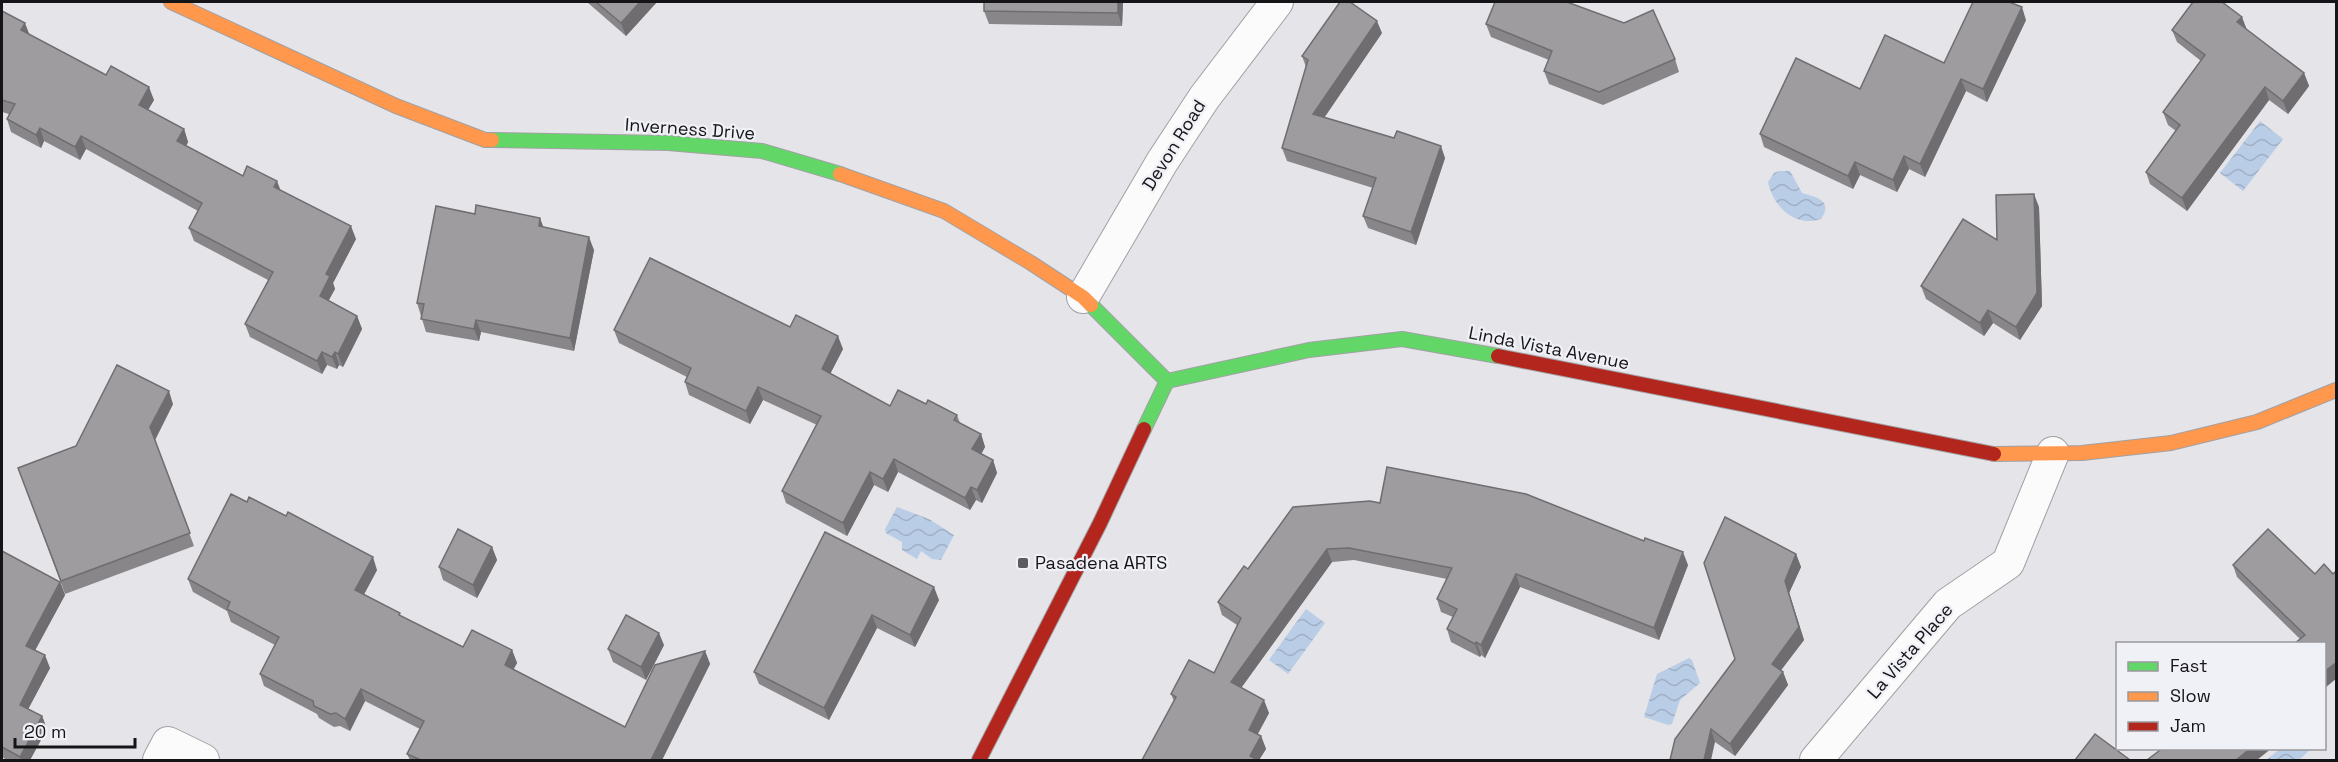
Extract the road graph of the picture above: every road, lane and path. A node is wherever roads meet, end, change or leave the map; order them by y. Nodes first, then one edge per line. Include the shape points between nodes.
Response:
1 (171, 2) edge
2 (1269, 5) edge
3 (1083, 297) junction
4 (1167, 381) junction
5 (2337, 390) edge
6 (2053, 453) junction
7 (164, 752) edge
8 (203, 760) edge
9 (979, 760) edge
10 (1815, 760) edge

1 - 3 main road, Inverness Drive via 396,106 485,140 668,143 762,151 847,176 944,211
2 - 3 street, Devon Road via 1162,162
3 - 4 main road, Inverness Drive
4 - 6 main road, Linda Vista Avenue via 1309,350 1402,339 1996,454
4 - 9 main road via 1100,523
5 - 6 main road, Linda Vista Avenue via 2257,422 2171,443
6 - 10 street, La Vista Place via 2008,563 1948,604
7 - 8 street

